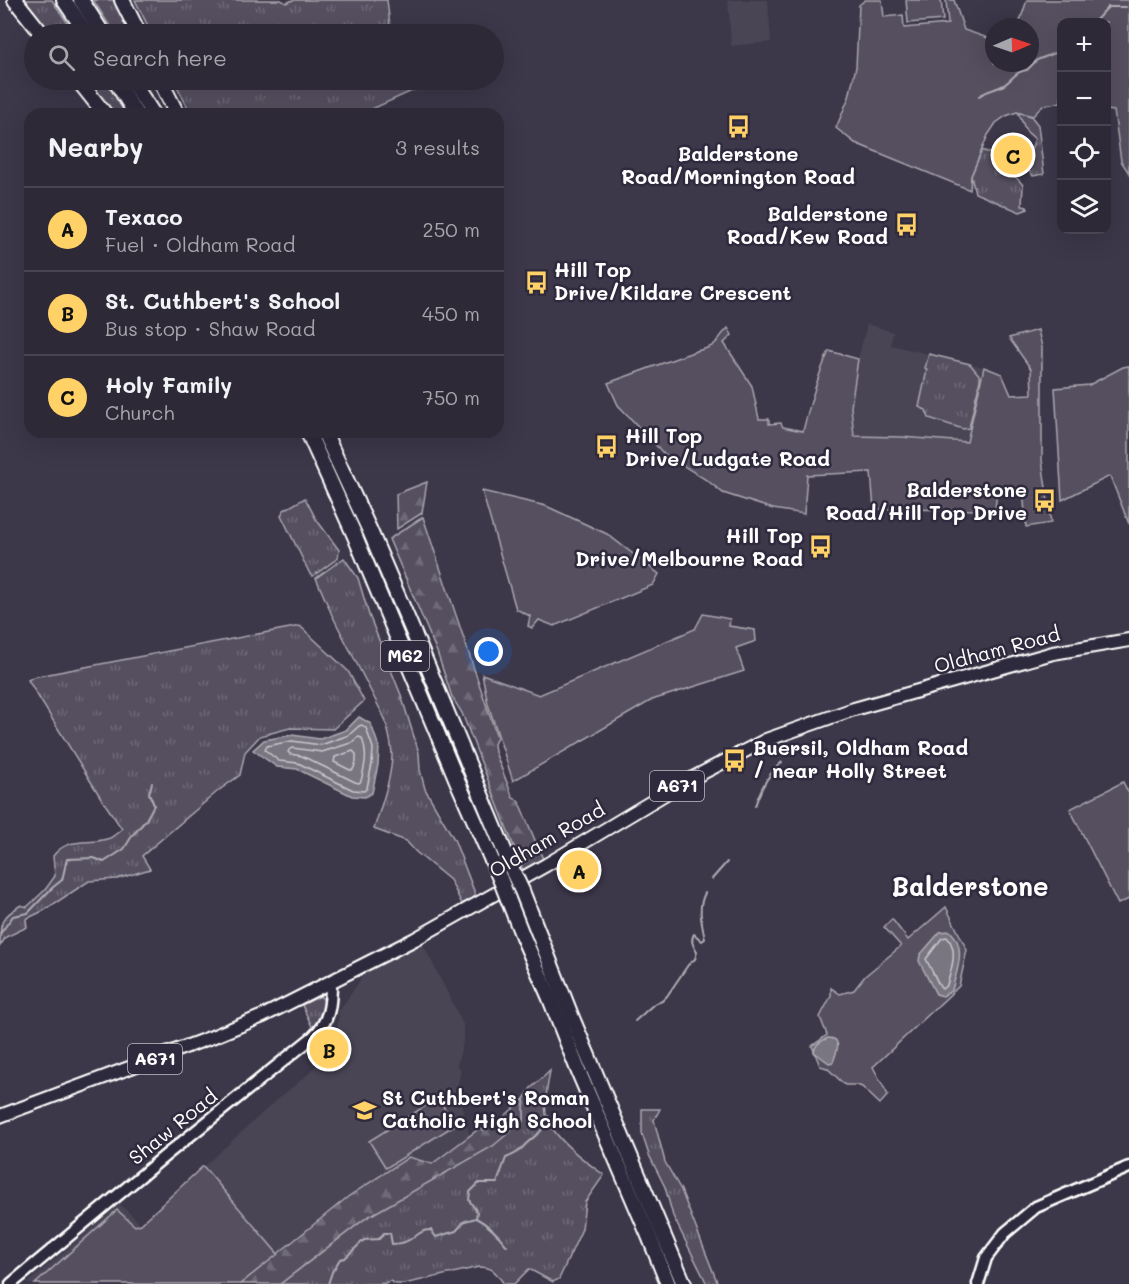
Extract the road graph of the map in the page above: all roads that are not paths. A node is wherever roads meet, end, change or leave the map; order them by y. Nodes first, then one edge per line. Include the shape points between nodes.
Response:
1 (15, 0) edge
2 (64, 0) edge
3 (81, 0) edge
4 (122, 0) edge
5 (34, 24) edge
6 (80, 24) edge
7 (97, 24) edge
8 (133, 24) edge
9 (86, 90) edge
10 (121, 90) edge
11 (137, 90) edge
12 (165, 90) edge
13 (100, 108) edge
14 (132, 108) edge
15 (149, 108) edge
16 (174, 108) edge
17 (311, 438) edge
18 (328, 438) edge
19 (1129, 640) edge
20 (331, 982) junction
21 (0, 1116) edge
22 (1129, 1167) edge
23 (11, 1284) edge
24 (668, 1284) edge
25 (684, 1284) edge
26 (978, 1284) edge

1 - 5 highway
2 - 6 highway
3 - 7 highway
4 - 8 highway
9 - 13 highway
10 - 14 highway
11 - 15 highway
12 - 16 highway
17 - 24 highway, M62, bridge
18 - 25 highway, M62, bridge via 423,655
19 - 20 main road, Oldham Road / A671 via 1053,653 854,709 766,740 683,783 415,939
20 - 21 main road, Oldham Road / A671 via 212,1037
20 - 23 street, Shaw Road via 328,1015 318,1032
22 - 26 street via 1036,1207 1005,1233 986,1258

